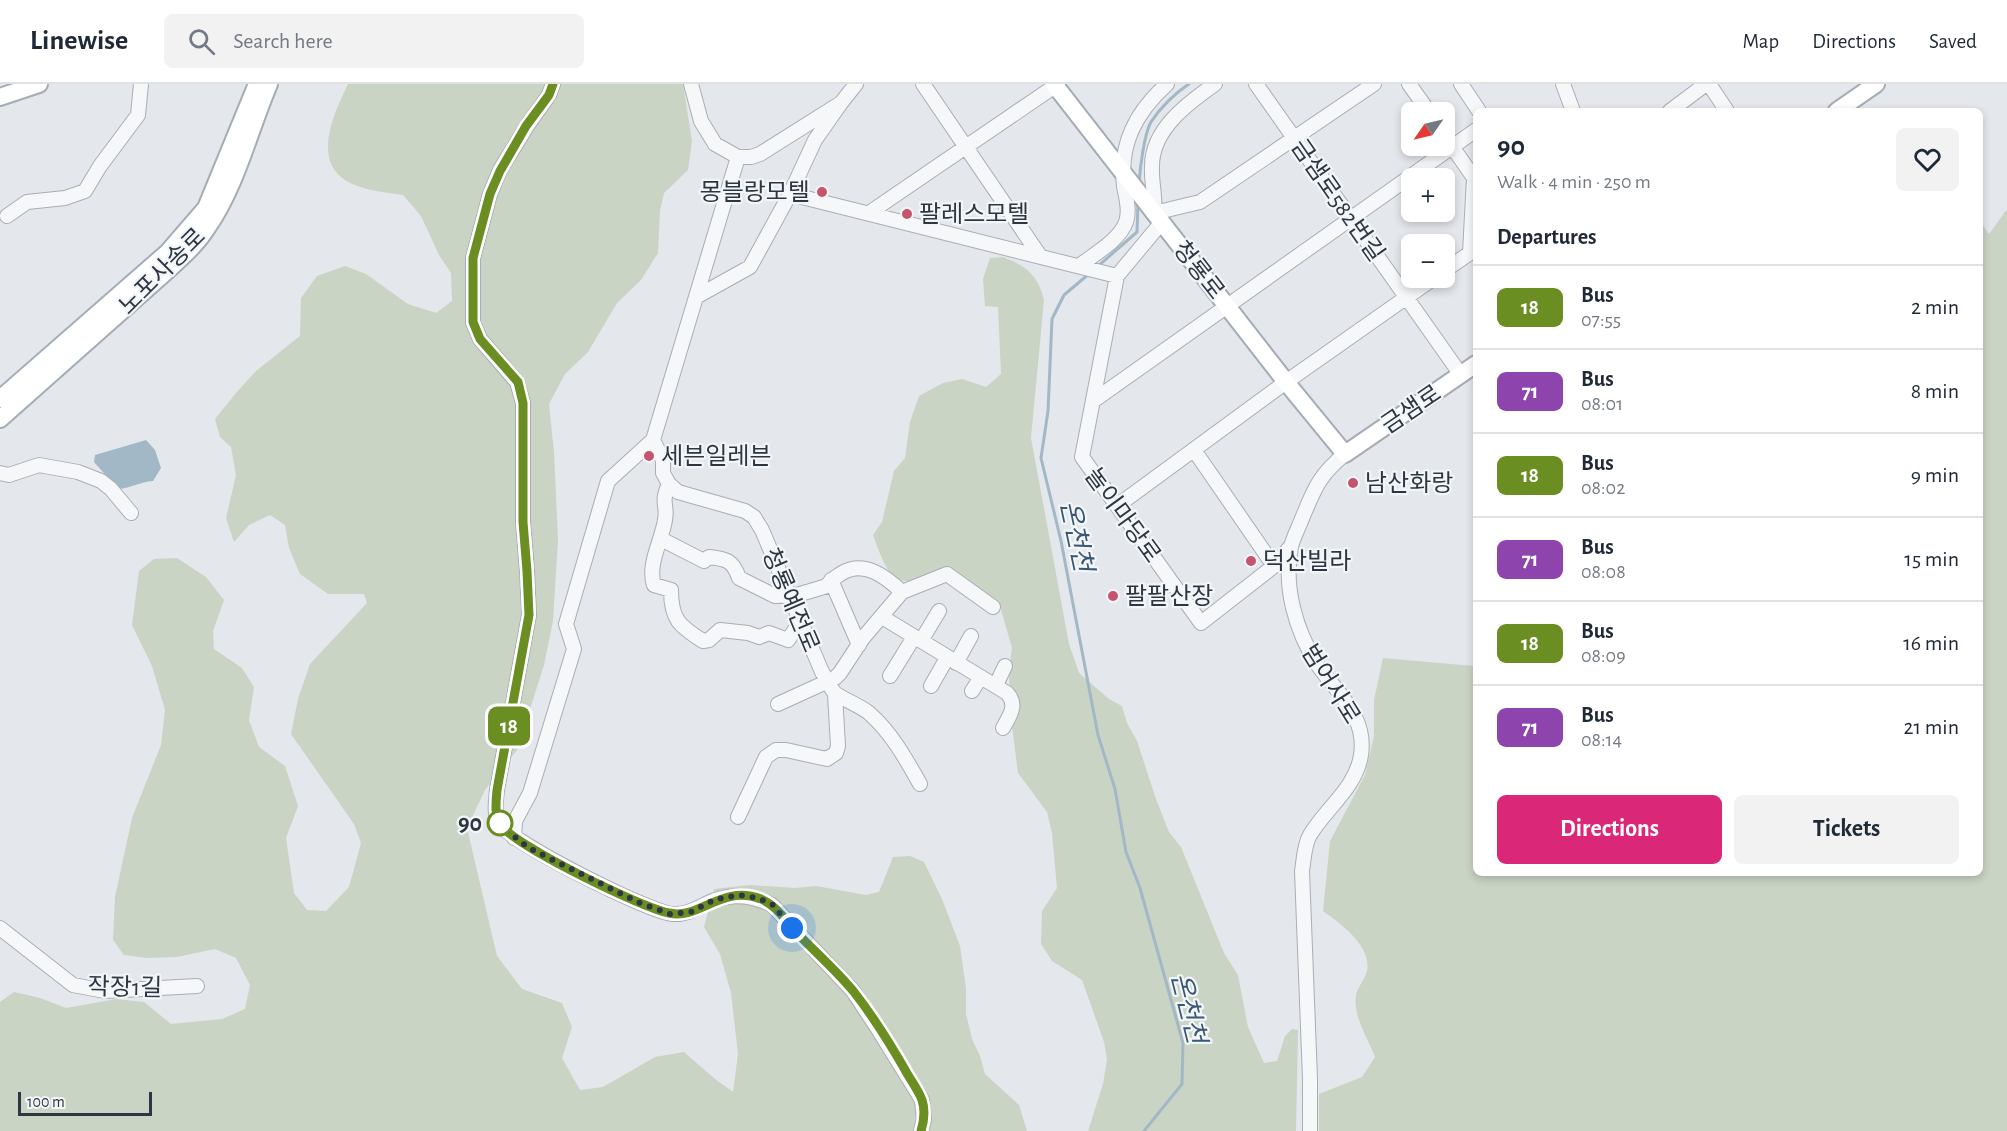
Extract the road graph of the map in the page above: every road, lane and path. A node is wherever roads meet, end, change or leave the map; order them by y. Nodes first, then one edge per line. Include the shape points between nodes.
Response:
1 (39, 84) edge
2 (141, 84) edge
3 (257, 84) edge
4 (269, 84) edge
5 (553, 84) edge
6 (691, 84) edge
7 (856, 84) edge
8 (923, 84) edge
9 (1167, 84) edge
10 (1215, 84) edge
11 (1256, 84) edge
12 (1374, 84) edge
13 (1409, 84) edge
14 (1461, 84) edge
15 (1563, 84) edge
16 (1707, 84) edge
17 (1876, 84) edge
18 (1056, 85) edge
19 (0, 97) edge
20 (840, 102) junction
21 (1422, 102) edge
22 (1477, 108) edge
23 (1572, 108) edge
24 (1674, 108) edge
25 (1725, 108) edge
26 (1841, 108) edge
27 (1473, 132) edge
28 (1295, 139) junction
29 (1455, 146) edge
30 (966, 147) junction
31 (1455, 150) edge
32 (1441, 156) edge
33 (738, 157) junction
34 (1123, 173) junction
35 (1473, 177) edge
36 (790, 194) junction
37 (1473, 197) edge
38 (869, 213) junction
39 (7, 216) dead end
40 (1158, 218) junction
41 (1352, 220) junction
42 (1040, 256) junction
43 (1455, 263) edge
44 (1079, 266) junction
45 (1117, 276) junction
46 (1419, 288) edge
47 (696, 297) junction
48 (1406, 297) junction
49 (1228, 307) junction
50 (1473, 366) edge
51 (1461, 375) junction
52 (1286, 381) junction
53 (0, 399) edge
54 (1092, 401) junction
55 (0, 419) edge
56 (653, 440) junction
57 (1194, 450) junction
58 (1345, 454) junction
59 (0, 473) edge
60 (669, 484) junction
61 (1117, 506) junction
62 (131, 513) dead end
63 (661, 539) junction
64 (1292, 546) junction
65 (1274, 566) junction
66 (831, 580) junction
67 (902, 592) junction
68 (790, 595) junction
69 (993, 607) dead end
70 (939, 611) dead end
71 (882, 617) junction
72 (802, 626) junction
73 (971, 636) dead end
74 (918, 639) junction
75 (859, 645) junction
76 (952, 660) junction
77 (1005, 666) dead end
78 (890, 676) dead end
79 (981, 677) junction
80 (996, 685) junction
81 (931, 686) dead end
82 (831, 688) junction
83 (972, 691) dead end
84 (778, 704) dead end
85 (1004, 728) dead end
86 (920, 784) dead end
87 (738, 817) dead end
88 (514, 837) junction
89 (0, 928) edge
90 (197, 986) dead end
91 (921, 1131) edge
92 (1310, 1131) edge

1 - 19 main road
2 - 39 street via 138,115 85,191 65,198 27,202
3 - 53 main road, 노포사송로 via 206,208 168,252
4 - 55 main road, 노포사송로 via 222,202 206,230 189,251
5 - 88 street via 500,171 473,258 473,322 480,339 518,382 523,403 523,522 529,615 496,809 502,827
6 - 33 street via 701,121 715,144
7 - 20 street
8 - 30 street
9 - 34 street via 1136,120 1125,147
10 - 40 street via 1177,114 1157,145 1152,163
11 - 28 street, 금샘로582번길
12 - 28 street
13 - 21 street
14 - 22 street
15 - 23 street
16 - 24 street
16 - 25 street
17 - 26 main road
18 - 30 street
18 - 34 main road, 청룡로
20 - 33 street via 759,154
20 - 36 street via 815,140
27 - 29 street
28 - 40 street via 1200,202
28 - 41 street, 금샘로582번길
30 - 38 street
30 - 42 street
31 - 35 street
32 - 41 street
33 - 47 street
34 - 40 main road, 청룡로
34 - 44 street via 1128,213 1125,225
36 - 38 street
36 - 47 street via 750,267
37 - 43 street via 1470,253
38 - 42 street
40 - 45 street, 놀이마당로
40 - 49 main road, 청룡로
41 - 48 street, 금샘로582번길
41 - 49 street
42 - 44 street
44 - 45 street
45 - 54 street, 놀이마당로
46 - 48 street
47 - 56 street
48 - 51 street, 금샘로582번길
48 - 52 street
49 - 52 main road, 청룡로
49 - 54 street
50 - 51 main road, 금샘로
51 - 58 main road, 금샘로
52 - 57 street
52 - 58 main road, 청룡로
54 - 61 street, 놀이마당로 via 1082,457
56 - 60 street
56 - 88 street via 608,481 566,624 574,649 530,793 515,821
57 - 61 street
57 - 65 street
58 - 64 street, 범어사로 via 1316,484
59 - 62 street via 9,475 39,465 78,472 101,481
60 - 63 street via 664,494 666,517
60 - 68 street, 청룡예전로 via 678,492 754,517
61 - 65 street, 놀이마당로 via 1201,623
63 - 68 street via 704,561 709,557 725,559 739,578 776,596
63 - 72 street via 652,578 654,585 671,590 674,615 693,635 710,640 720,630 728,629 759,637 769,633 788,640
64 - 65 street, 놀이마당로
64 - 92 street, 범어사로 via 1289,569 1299,632 1350,705 1361,730 1361,756 1352,782 1309,836 1304,853
66 - 67 street via 851,568 861,567 876,572
66 - 68 street via 827,586
66 - 75 street
67 - 69 street via 947,574
67 - 71 street
68 - 72 street, 청룡예전로
70 - 74 street
71 - 74 street
71 - 75 street
72 - 82 street, 청룡예전로
73 - 76 street
74 - 76 street
74 - 78 street
75 - 82 street
76 - 79 street
76 - 81 street
77 - 80 street
79 - 80 street
79 - 83 street
80 - 85 street via 1012,698
82 - 84 street
82 - 86 street via 869,712 905,757
82 - 87 street via 836,753 827,759 776,750 766,757
88 - 91 street via 602,885 670,914 691,912 714,900 738,895 772,904 853,991 879,1029 922,1100
89 - 90 street, 작장1길 via 73,985 105,991

